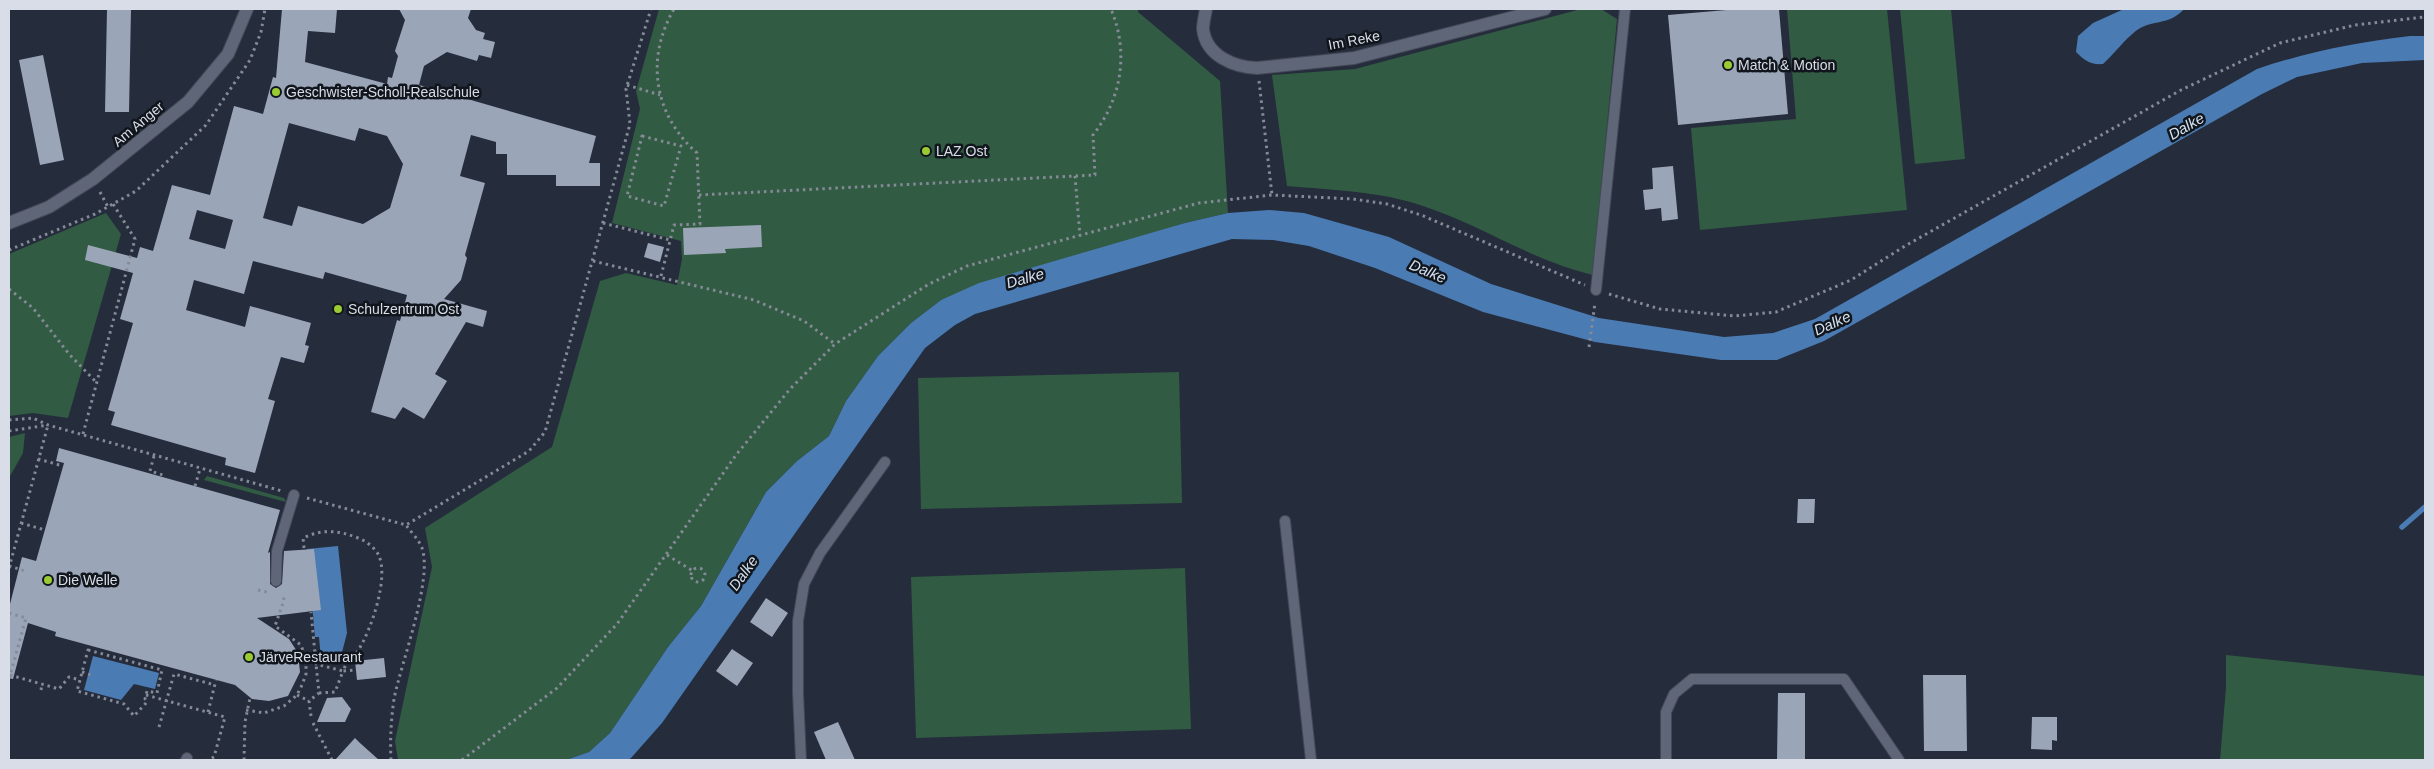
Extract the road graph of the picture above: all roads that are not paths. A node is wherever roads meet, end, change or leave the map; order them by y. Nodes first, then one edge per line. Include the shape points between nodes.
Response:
1 (247, 9) edge
2 (1203, 9) edge
3 (1545, 9) edge
4 (1625, 9) edge
5 (9, 223) edge
6 (1596, 290) road end
7 (885, 462) dead end
8 (294, 495) road end
9 (1285, 521) dead end
10 (276, 581) dead end
11 (801, 760) edge
12 (1311, 760) edge
13 (1666, 760) edge
14 (1899, 760) edge

1 - 5 street, Am Anger via 228,54 188,102 93,179 49,207
2 - 3 street, Im Reke via 1204,29 1210,47 1221,58 1242,67 1257,68 1354,58
4 - 6 lane
7 - 11 lane via 820,553 804,584 798,621
8 - 10 lane via 278,551
9 - 12 lane
13 - 14 lane via 1666,712 1674,694 1692,679 1844,679

